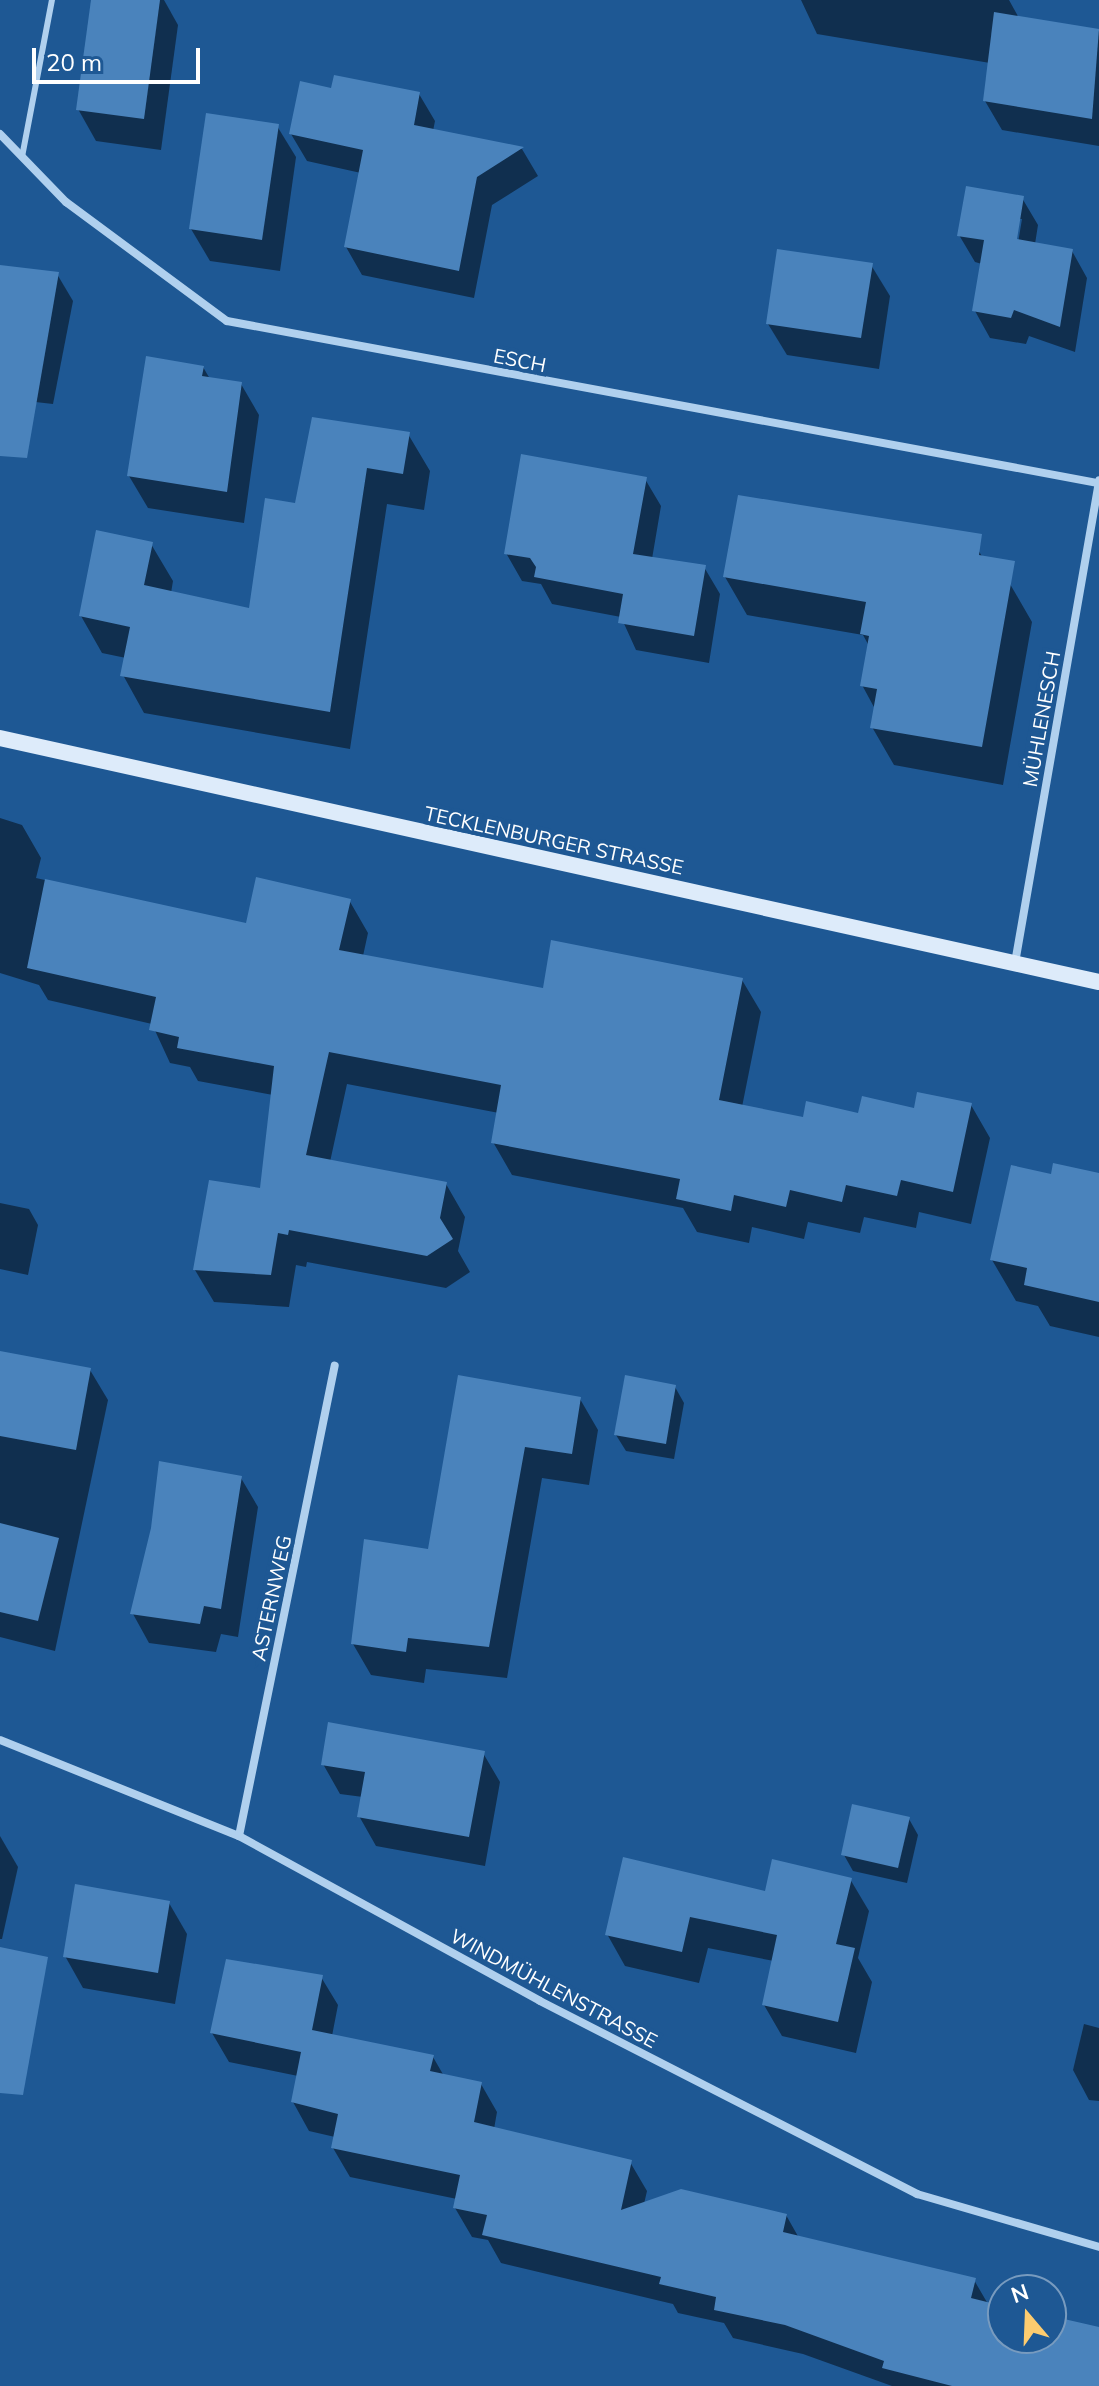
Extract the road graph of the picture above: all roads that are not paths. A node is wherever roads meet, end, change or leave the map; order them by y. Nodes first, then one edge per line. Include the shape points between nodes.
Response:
1 (52, 0) edge
2 (0, 134) edge
3 (22, 157) junction
4 (1099, 482) edge
5 (0, 738) edge
6 (1015, 963) junction
7 (1099, 982) edge
8 (335, 1366) dead end
9 (0, 1740) edge
10 (239, 1836) junction
11 (1099, 2247) edge

1 - 3 lane
2 - 3 street, ESCH
3 - 4 street, ESCH via 66,202 227,321
4 - 6 street, MÜHLENESCH
5 - 6 street, TECKLENBURGER STRASSE
6 - 7 street, TECKLENBURGER STRASSE
8 - 10 street, ASTERNWEG
9 - 10 street, WINDMÜHLENSTRASSE
10 - 11 street, WINDMÜHLENSTRASSE via 540,2001 917,2194

